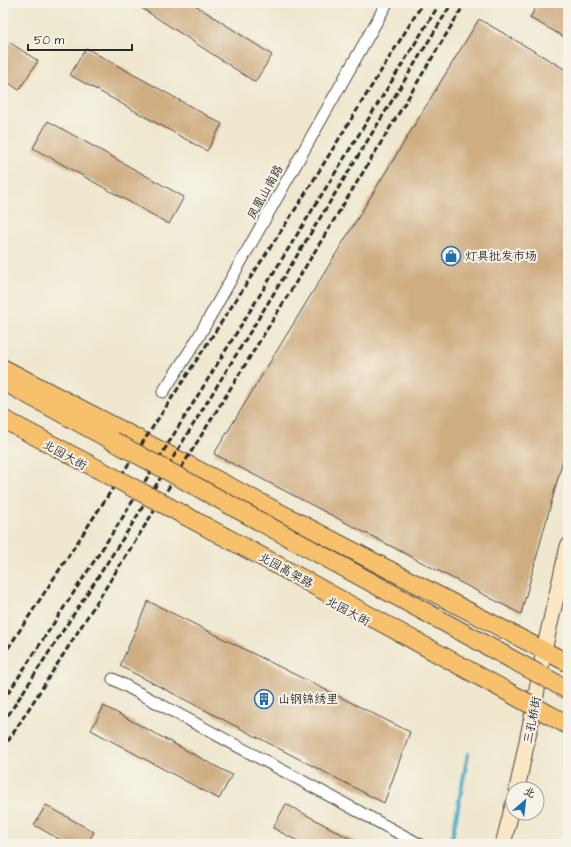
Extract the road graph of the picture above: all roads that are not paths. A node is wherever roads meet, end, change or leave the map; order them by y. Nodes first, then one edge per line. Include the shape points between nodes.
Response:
1 (387, 3) edge
2 (3, 368) edge
3 (3, 380) edge
4 (163, 392) dead end
5 (3, 420) edge
6 (568, 546) edge
7 (544, 650) junction
8 (568, 663) edge
9 (113, 679) dead end
10 (568, 690) edge
11 (534, 712) junction
12 (568, 725) edge
13 (568, 730) edge
14 (519, 781) edge
15 (509, 821) edge
16 (419, 844) edge
17 (503, 844) edge

1 - 4 street, 凤凰山南路 via 195,343
2 - 7 main road
3 - 10 highway, bridge
5 - 11 main road, 北园大街
5 - 12 highway, 北园高架路, bridge via 268,560
6 - 7 main road, 三孔桥街
7 - 8 main road
7 - 11 main road, 三孔桥街
9 - 16 street
11 - 13 main road, 北园大街
11 - 14 main road, 三孔桥街
15 - 17 main road

